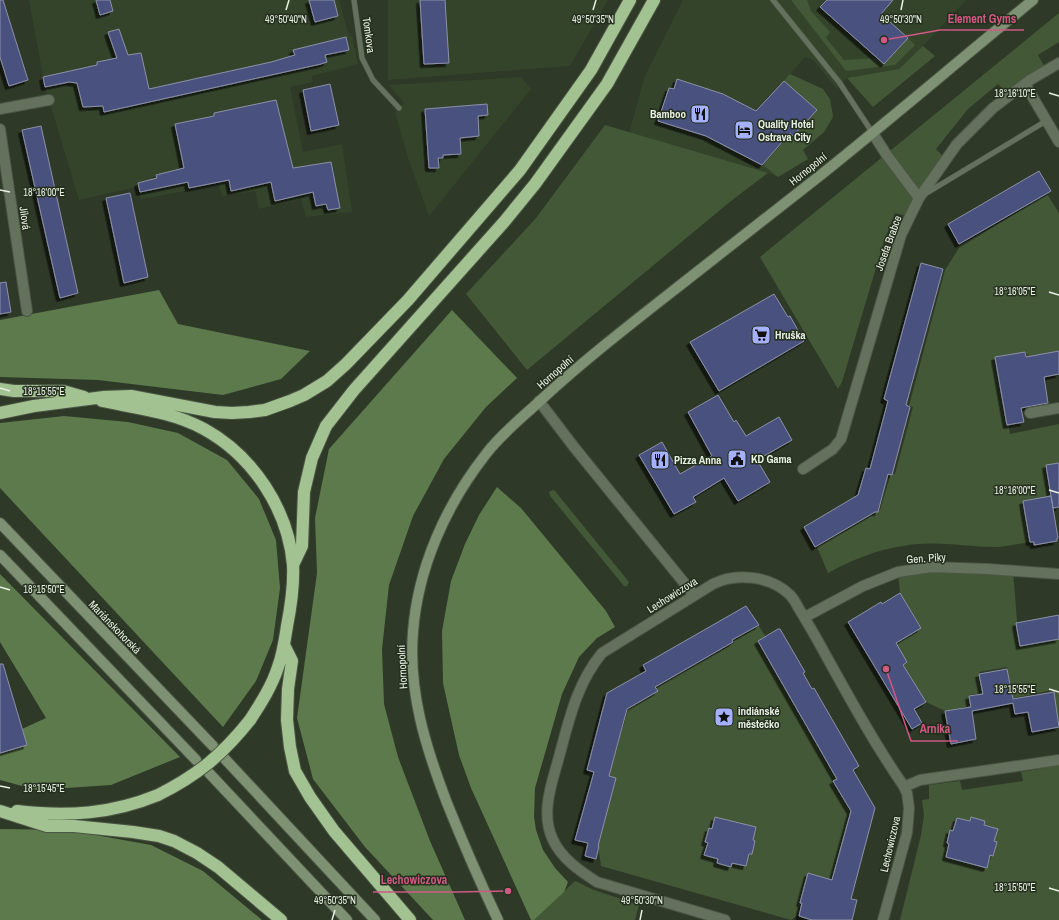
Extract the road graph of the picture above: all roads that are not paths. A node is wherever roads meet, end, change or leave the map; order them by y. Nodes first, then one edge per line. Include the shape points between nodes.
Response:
1 (354, 0) edge
2 (630, 0) edge
3 (654, 0) edge
4 (773, 0) edge
5 (1033, 0) edge
6 (1059, 63) edge
7 (1025, 84) junction
8 (49, 100) dead end
9 (399, 108) dead end
10 (0, 109) edge
11 (1046, 121) junction
12 (0, 129) edge
13 (872, 132) junction
14 (1059, 142) edge
15 (919, 198) junction
16 (27, 311) dead end
17 (0, 389) edge
18 (88, 399) junction
19 (539, 401) junction
20 (1059, 408) edge
21 (0, 413) edge
22 (1030, 413) dead end
23 (803, 469) dead end
24 (0, 523) edge
25 (0, 555) edge
26 (293, 565) junction
27 (1059, 574) edge
28 (694, 595) junction
29 (804, 617) junction
30 (286, 660) junction
31 (213, 746) dead end
32 (225, 759) dead end
33 (196, 760) dead end
34 (1059, 760) edge
35 (209, 773) dead end
36 (904, 786) junction
37 (0, 810) edge
38 (280, 920) edge
39 (347, 920) edge
40 (375, 920) edge
41 (410, 920) edge
42 (498, 920) edge
43 (725, 920) edge
44 (882, 920) edge

1 - 9 lane, Tomkova via 362,58 373,80
2 - 18 highway via 591,70 520,170 408,300 327,381 304,395 266,410 232,413 131,396
3 - 26 highway via 607,84 535,184 478,252 354,390 326,426 312,458 307,478 302,546
4 - 13 lane via 839,82
5 - 13 street, Hornopolní
6 - 7 street, Josefa Brabce
7 - 11 street
7 - 15 street, Josefa Brabce via 993,108 957,144
8 - 10 street
11 - 14 street
11 - 15 lane
12 - 16 street, Jílová
13 - 15 street
13 - 19 street, Hornopolní
15 - 23 street, Josefa Brabce via 901,235 841,439 834,449
17 - 18 highway via 63,391
18 - 21 highway
18 - 26 highway via 165,414 203,428 220,439 250,466 274,501 285,528
19 - 28 street
19 - 42 street, Hornopolní via 488,452 450,510 424,570 413,629 414,687 426,746 457,827
20 - 22 street
24 - 31 street, Mariánskohorská
25 - 33 street
26 - 30 highway via 293,585 284,645
27 - 29 street, Gen. Píky via 931,567 898,572 863,586
28 - 29 street, Lechowiczova via 728,579 757,579 783,589
28 - 43 street, Lechowiczova via 602,653 592,665 572,709 548,800 548,820 553,840 563,856 579,871 597,882
29 - 36 street, Lechowiczova
30 - 37 highway, bridge via 250,720 227,748 185,781 138,804 116,809 74,814
30 - 41 highway via 287,720 295,771 334,831
32 - 40 street
34 - 36 street via 920,780
35 - 39 street
36 - 44 street, Lechowiczova via 909,808 907,833
37 - 38 highway via 47,826 132,832 174,841 218,867

